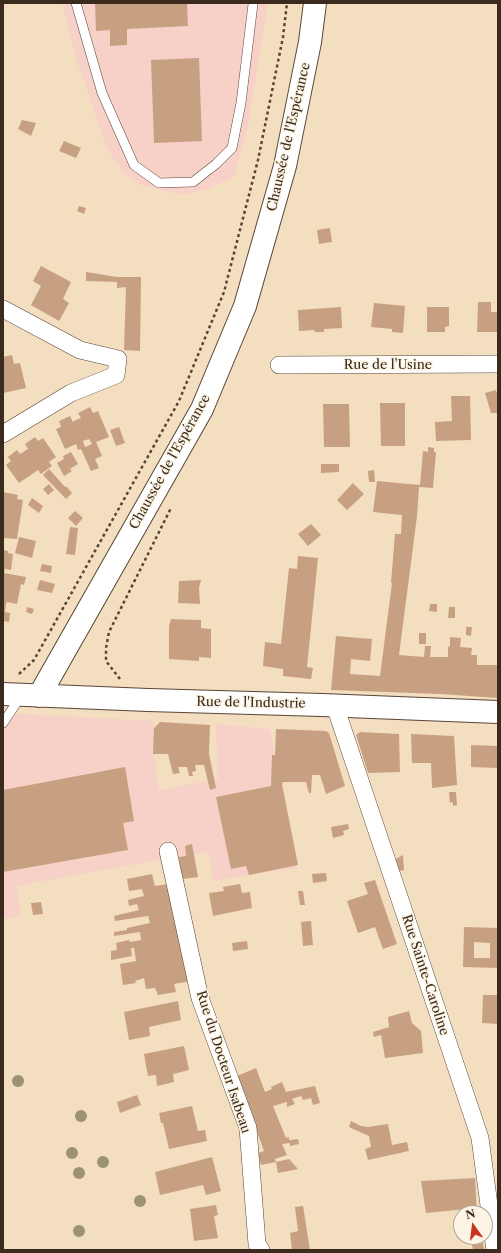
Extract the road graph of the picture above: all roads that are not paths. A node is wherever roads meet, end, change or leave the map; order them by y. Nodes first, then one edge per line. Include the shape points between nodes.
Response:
1 (76, 3) edge
2 (315, 3) edge
3 (253, 4) dead end
4 (3, 309) edge
5 (498, 364) edge
6 (279, 365) dead end
7 (3, 434) edge
8 (20, 690) edge
9 (335, 706) junction
10 (498, 712) edge
11 (3, 723) edge
12 (168, 852) dead end
13 (261, 1250) edge
14 (495, 1250) edge

1 - 3 lane via 102,93 134,165 159,183 193,182 232,148 241,103
2 - 8 main road, Chaussée de l'Espérance via 310,42 285,166 245,306 202,408
4 - 7 street via 80,350 118,359 116,375 71,393
5 - 6 street, Rue de l'Usine
8 - 9 main road, Rue de l'Industrie
8 - 11 lane
9 - 10 main road, Rue de l'Industrie
9 - 14 street, Rue Sainte-Caroline via 480,1138
12 - 13 street, Rue du Docteur Isabeau via 200,998 248,1128 257,1244

